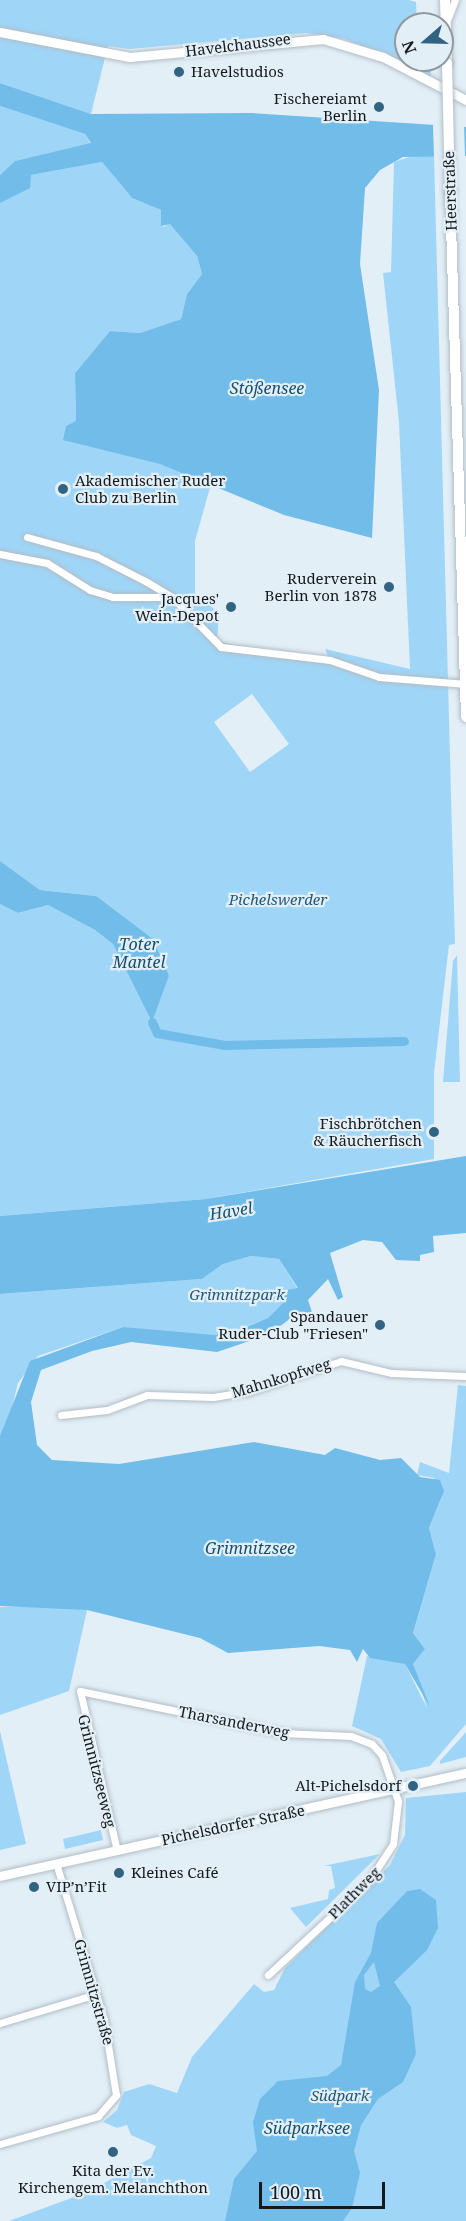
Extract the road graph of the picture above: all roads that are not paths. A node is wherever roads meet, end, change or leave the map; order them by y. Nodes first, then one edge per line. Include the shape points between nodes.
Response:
1 (0, 32) edge
2 (447, 72) edge
3 (466, 100) edge
4 (27, 537) dead end
5 (0, 554) edge
6 (172, 597) junction
7 (465, 684) edge
8 (466, 717) edge
9 (466, 1376) edge
10 (61, 1415) dead end
11 (80, 1691) joint
12 (466, 1773) edge
13 (396, 1789) junction
14 (117, 1851) junction
15 (56, 1863) junction
16 (0, 1876) edge
17 (268, 1976) dead end
18 (96, 1994) junction
19 (0, 2023) edge
20 (0, 2144) edge

1 - 3 street, Havelchaussee via 130,57 323,39 383,57
2 - 7 main road, Heerstraße, bridge
4 - 6 street via 96,556
5 - 6 street via 47,562 90,590 113,597
6 - 7 street via 221,647 330,660 397,680
7 - 8 main road, Heerstraße
9 - 10 street, Mahnkopfweg via 391,1373 340,1361 250,1391 213,1397 147,1395 107,1410
11 - 13 street, Tharsanderweg via 282,1733 357,1737 382,1755
11 - 14 street, Grimnitzseeweg
12 - 13 street, Pichelsdorfer Straße
13 - 14 street, Pichelsdorfer Straße
13 - 17 street, Plathweg via 399,1826 380,1868
14 - 15 street, Pichelsdorfer Straße
15 - 16 street, Pichelsdorfer Straße
15 - 18 street, Grimnitzstraße
18 - 19 street
18 - 20 street, Grimnitzstraße via 116,2086 113,2103 98,2116

